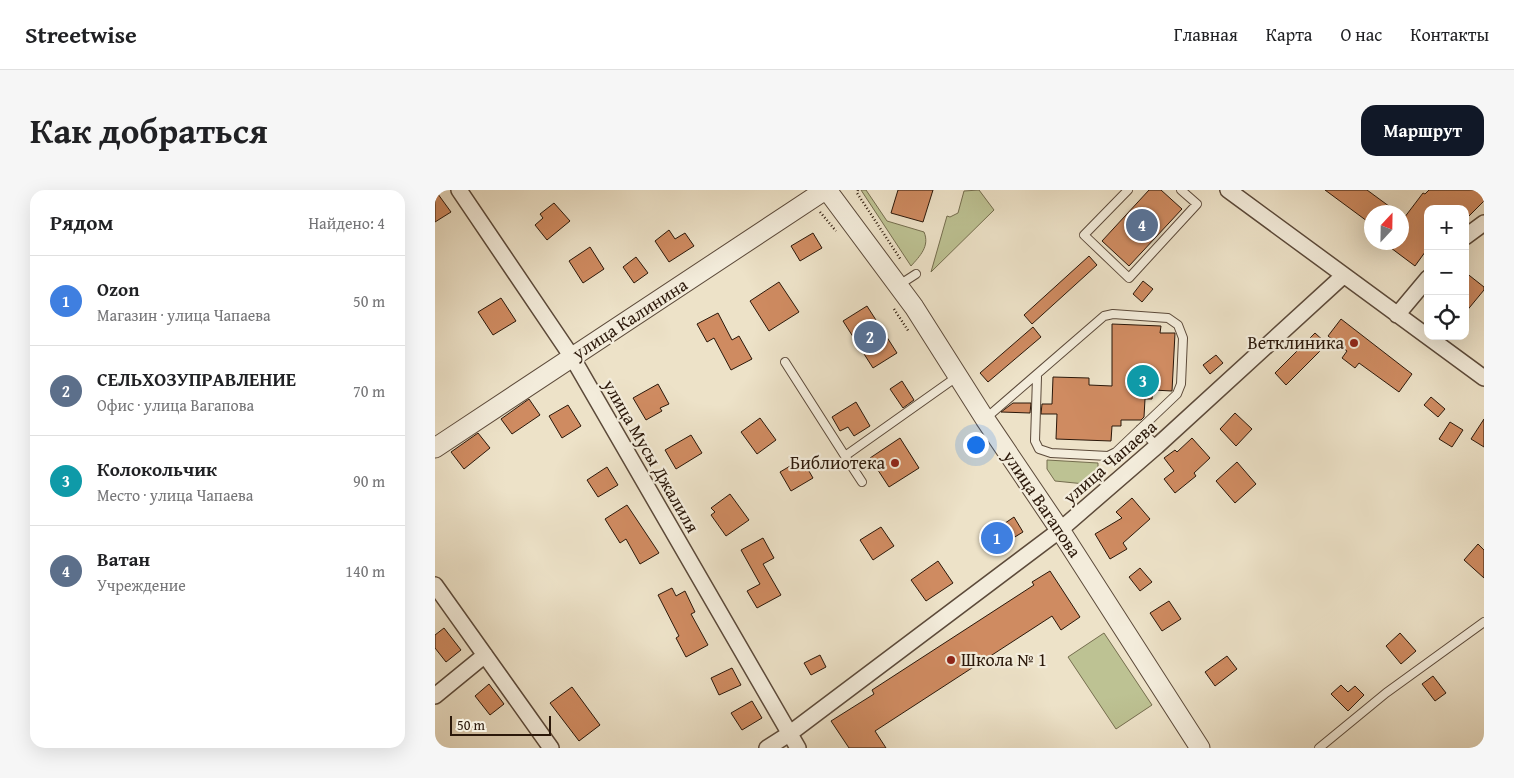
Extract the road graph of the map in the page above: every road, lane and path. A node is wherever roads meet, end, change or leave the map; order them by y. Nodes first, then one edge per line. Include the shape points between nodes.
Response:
1 (459, 190) edge
2 (826, 190) edge
3 (1129, 190) edge
4 (1181, 190) edge
5 (1228, 190) edge
6 (1484, 223) edge
7 (1469, 234) edge
8 (916, 274) dead end
9 (1343, 276) junction
10 (1424, 283) edge
11 (899, 285) junction
12 (1397, 315) junction
13 (572, 357) junction
14 (785, 362) dead end
15 (958, 376) junction
16 (1037, 376) junction
17 (1484, 378) edge
18 (985, 420) junction
19 (1141, 429) junction
20 (1157, 446) junction
21 (435, 448) edge
22 (845, 456) junction
23 (862, 482) dead end
24 (1060, 530) junction
25 (435, 585) edge
26 (1484, 622) edge
27 (485, 655) junction
28 (435, 696) edge
29 (789, 734) junction
30 (551, 748) edge
31 (767, 748) edge
32 (798, 748) edge
33 (1200, 748) edge
34 (1319, 748) edge

1 - 13 street, улица Мусы Джалиля
2 - 11 street, улица Вагапова
2 - 13 street, улица Калинина
3 - 4 lane via 1084,235 1129,278 1197,204
5 - 9 street
6 - 7 street
8 - 11 lane
9 - 12 street
9 - 20 street, улица Чапаева
10 - 12 street
11 - 15 street, улица Вагапова via 917,304
12 - 17 street
13 - 21 street, улица Калинина
13 - 29 street, улица Мусы Джалиля
14 - 22 lane
15 - 18 street, улица Вагапова
15 - 22 lane
16 - 18 lane
16 - 19 lane via 1035,440 1039,449 1051,453 1108,456
16 - 19 lane via 1104,316 1168,318 1181,330 1183,338 1180,389
18 - 24 street, улица Вагапова
19 - 20 lane
20 - 24 street, улица Чапаева
22 - 23 lane
24 - 29 street, улица Чапаева
24 - 33 street, улица Вагапова
25 - 27 street
26 - 34 lane via 1386,693
27 - 28 street
27 - 30 street
29 - 31 street, улица Чапаева
29 - 32 street, улица Мусы Джалиля

